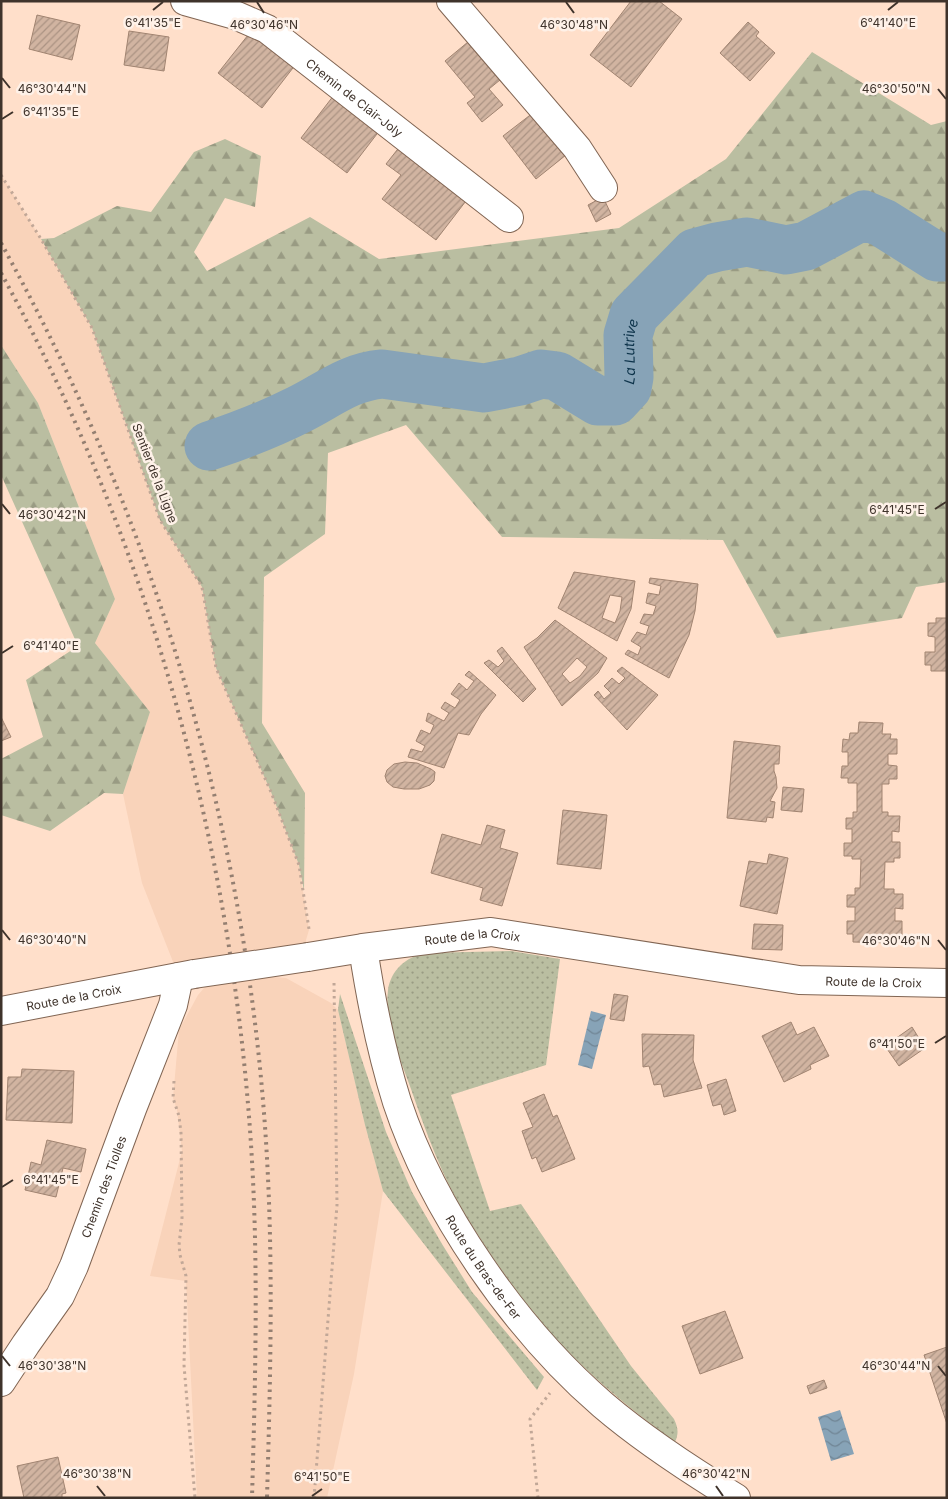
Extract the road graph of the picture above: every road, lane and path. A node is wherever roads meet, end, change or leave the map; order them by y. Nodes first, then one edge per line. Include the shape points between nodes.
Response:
1 (185, 1) edge
2 (451, 1) edge
3 (1, 175) edge
4 (603, 188) dead end
5 (510, 218) dead end
6 (309, 930) dead end
7 (363, 948) junction
8 (187, 975) junction
9 (334, 982) dead end
10 (947, 983) edge
11 (1, 1011) edge
12 (173, 1098) dead end
13 (567, 1372) junction
14 (1, 1382) edge
15 (195, 1498) edge
16 (314, 1498) edge
17 (538, 1498) edge
18 (736, 1498) edge

1 - 5 street, Chemin de Clair-Joly via 234,15 267,29
2 - 4 street via 577,148
3 - 6 path, Sentier de la Ligne via 92,328 160,520 202,587 216,668 271,792 299,865
7 - 8 street, Route de la Croix, bridge
7 - 10 street, Route de la Croix via 491,932 799,980
7 - 13 street, Route du Bras-de-Fer via 379,1041 398,1104 422,1163 459,1234 534,1336
8 - 11 street, Route de la Croix
8 - 14 street, Chemin des Tiolles via 132,1109 74,1266 60,1296
9 - 16 path via 337,1204
12 - 15 path via 181,1133 182,1218 179,1245 186,1276 184,1365
13 - 17 path via 530,1419
13 - 18 street, Route du Bras-de-Fer via 604,1406 683,1466

